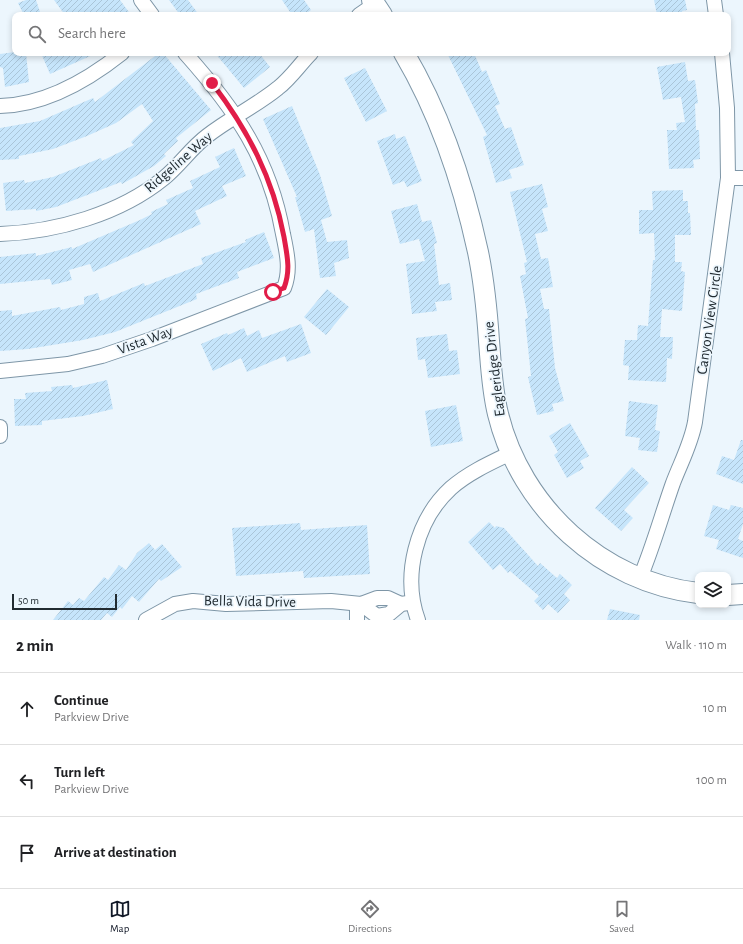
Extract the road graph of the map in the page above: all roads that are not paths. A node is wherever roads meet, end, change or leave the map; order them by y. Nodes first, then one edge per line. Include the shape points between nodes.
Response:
1 (141, 0) edge
2 (714, 0) edge
3 (376, 6) edge
4 (150, 12) edge
5 (364, 12) edge
6 (716, 12) edge
7 (118, 56) edge
8 (188, 56) edge
9 (308, 56) edge
10 (405, 56) edge
11 (722, 56) edge
12 (0, 106) edge
13 (237, 116) junction
14 (728, 178) junction
15 (743, 178) edge
16 (0, 234) edge
17 (0, 371) edge
18 (0, 427) edge
19 (0, 436) edge
20 (511, 454) junction
21 (640, 578) junction
22 (695, 593) edge
23 (743, 594) edge
24 (731, 595) edge
25 (407, 603) junction
26 (359, 604) junction
27 (146, 620) edge
28 (357, 620) edge
29 (418, 620) edge

1 - 4 street
2 - 6 street
3 - 5 street
7 - 12 street via 62,89 28,103
8 - 13 street
9 - 13 street, Ridgeline Way via 278,88
10 - 20 main road, Eagleridge Drive via 438,122 464,198 478,253 494,394
11 - 14 street, Canyon View Circle via 727,108
13 - 16 street, Ridgeline Way via 197,144 165,177 134,198 67,224
13 - 17 street, Vista Way via 262,164 277,206 288,260 284,288 102,356 62,365
14 - 15 street
14 - 21 street, Canyon View Circle via 693,433
18 - 19 street
20 - 21 main road, Eagleridge Drive via 527,484 559,525 586,548
20 - 25 street via 480,468 450,489 430,515 417,543
21 - 22 main road, Eagleridge Drive
23 - 24 main road
25 - 26 street, Bella Vida Drive via 389,614 377,616
25 - 29 street
26 - 27 street, Bella Vida Drive via 331,601 230,604 193,601 175,604
26 - 28 street

